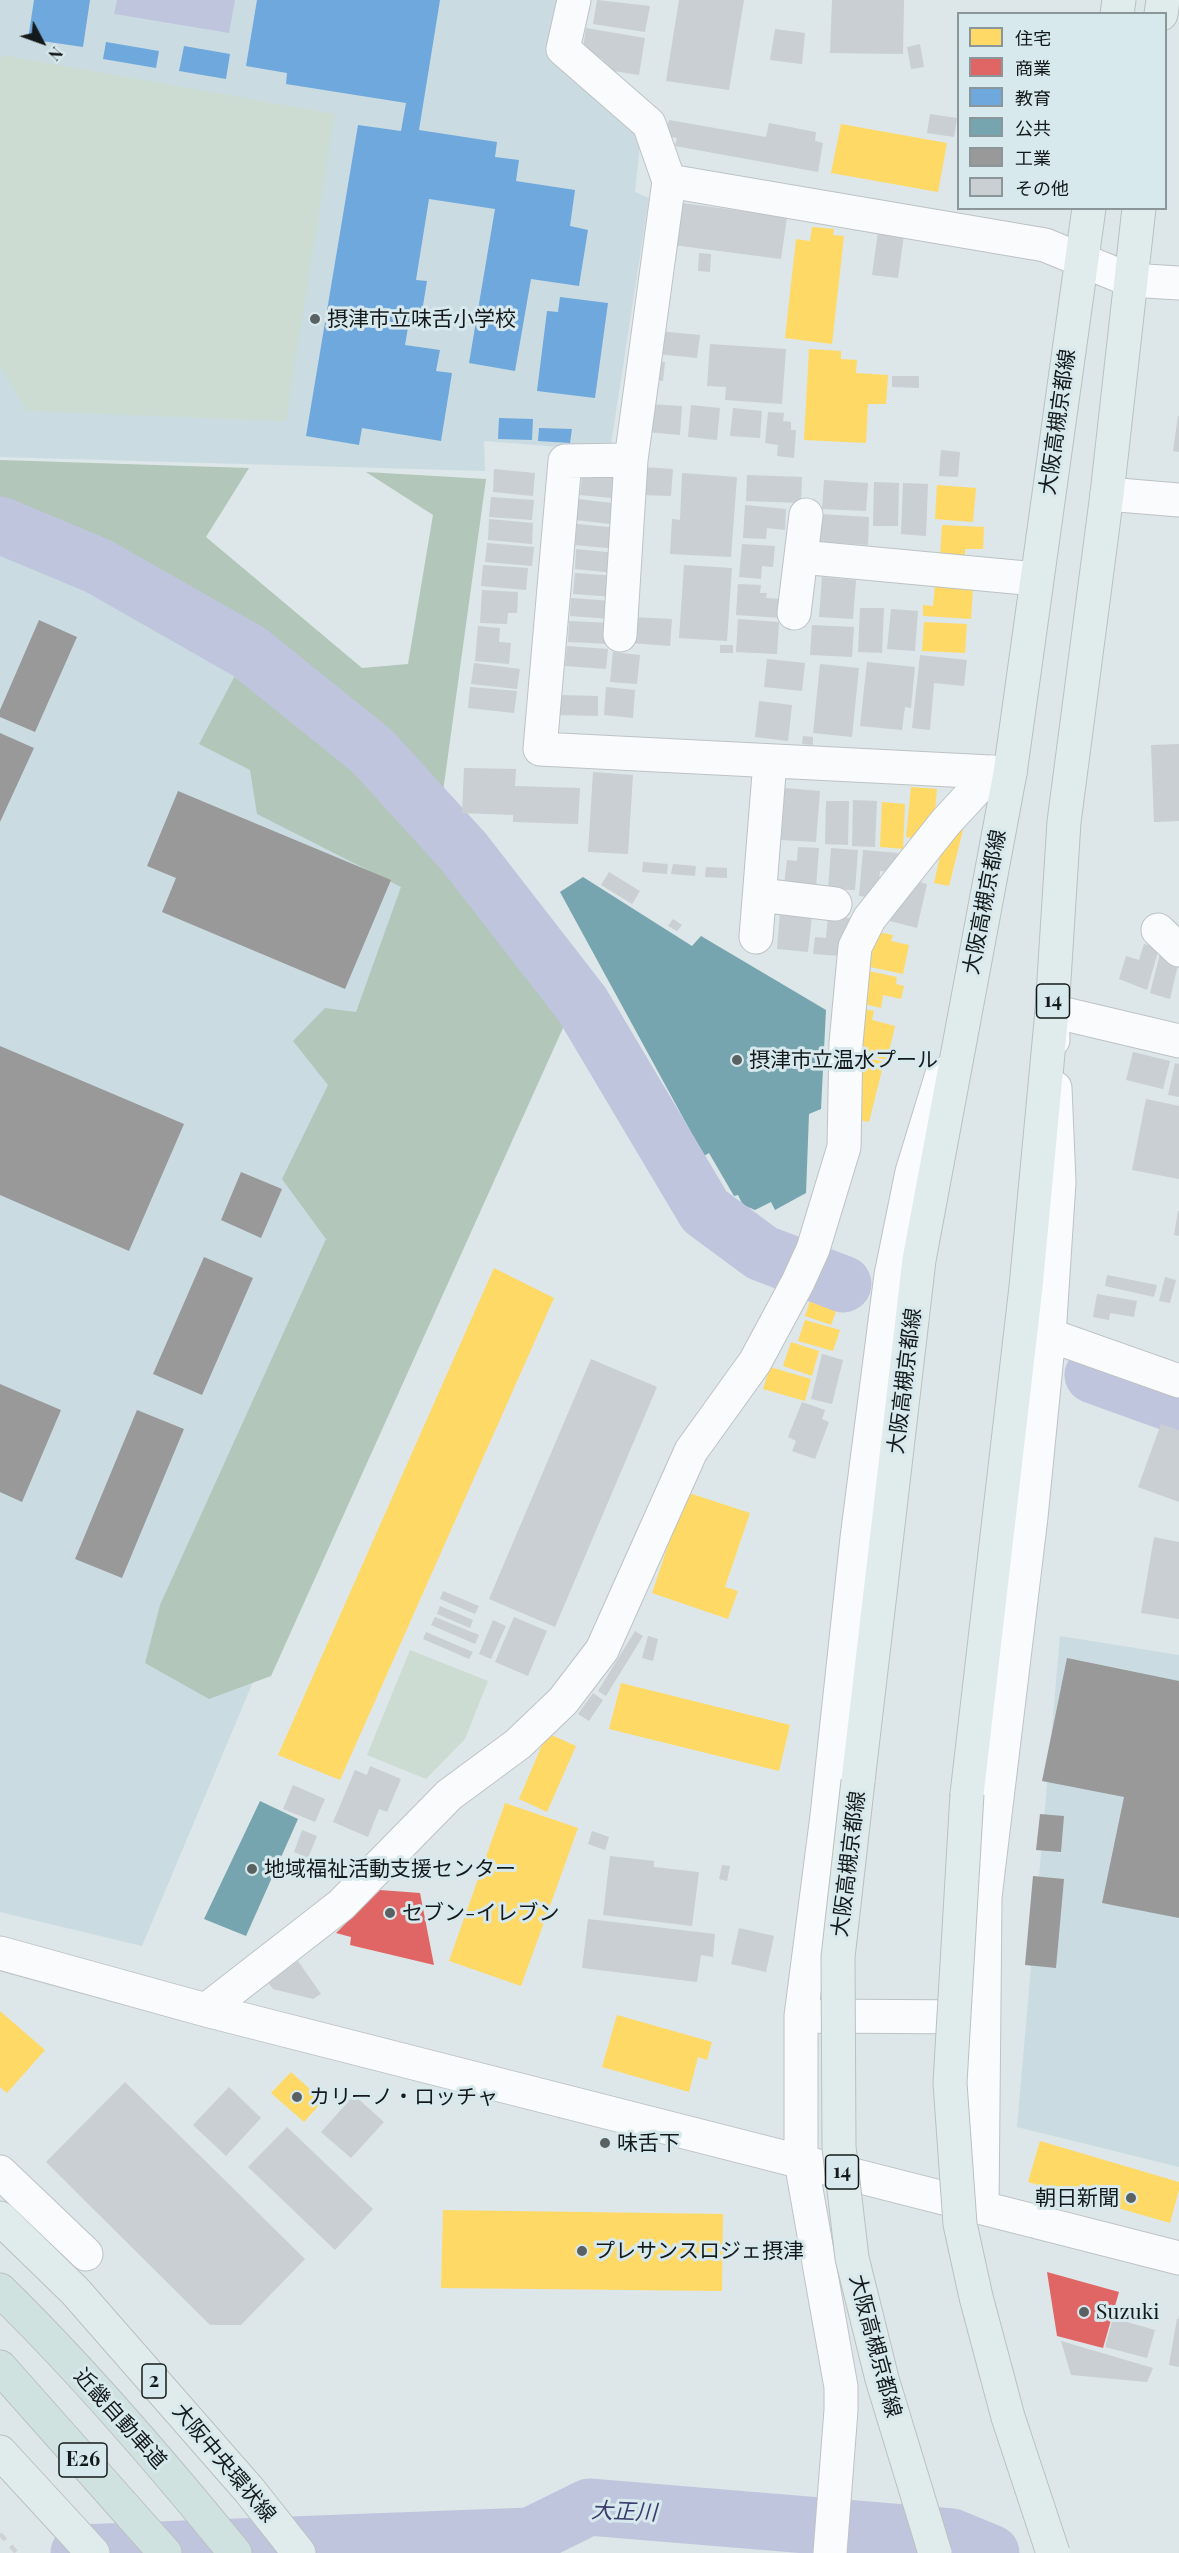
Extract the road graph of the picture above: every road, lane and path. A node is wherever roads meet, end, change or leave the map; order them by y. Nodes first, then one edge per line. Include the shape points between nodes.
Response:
1 (574, 0) edge
2 (669, 181) junction
3 (1089, 210) edge
4 (1139, 210) edge
5 (1082, 259) junction
6 (1130, 280) junction
7 (1179, 284) edge
8 (631, 460) junction
9 (1107, 494) junction
10 (1179, 500) edge
11 (806, 515) dead end
12 (801, 557) junction
13 (1036, 579) junction
14 (794, 613) dead end
15 (620, 634) dead end
16 (770, 760) junction
17 (1001, 772) junction
18 (760, 895) junction
19 (836, 904) dead end
20 (756, 937) dead end
21 (966, 998) junction
22 (1052, 1011) junction
23 (1179, 1041) edge
24 (1049, 1335) junction
25 (1179, 1382) edge
26 (0, 1953) edge
27 (206, 2010) junction
28 (801, 2016) junction
29 (984, 2017) junction
30 (801, 2161) junction
31 (0, 2172) edge
32 (982, 2208) junction
33 (0, 2218) edge
34 (86, 2254) dead end
35 (1179, 2258) edge
36 (0, 2290) edge
37 (0, 2367) edge
38 (0, 2452) edge
39 (93, 2553) edge
40 (165, 2553) edge
41 (235, 2553) edge
42 (299, 2553) edge
43 (830, 2553) edge
44 (935, 2553) edge
45 (1053, 2553) edge

1 - 2 street via 563,48 649,124
2 - 5 street via 1045,245
2 - 8 street
3 - 5 main road, 大阪高槻京都線 / 14
4 - 6 main road, 14
5 - 6 street
5 - 13 main road, 大阪高槻京都線 / 14
6 - 7 street
6 - 9 main road, 14
8 - 15 street
8 - 16 street via 565,461 540,749
9 - 10 street
9 - 22 main road, 14 via 1064,822
11 - 12 street
12 - 13 street
12 - 14 street
13 - 17 main road, 大阪高槻京都線 / 14
16 - 17 street
16 - 18 street
17 - 21 main road, 大阪高槻京都線 / 14
17 - 27 street via 945,823 869,919 855,947 846,1043 844,1148 803,1271 755,1362 690,1451 602,1650 563,1701 518,1744 449,1796 341,1905
18 - 19 street
18 - 20 street
21 - 28 street via 912,1172 891,1275
21 - 44 main road, 大阪高槻京都線 / 14, bridge via 919,1260 838,1957 839,2147 852,2258 882,2379
22 - 23 street
22 - 24 street via 1059,1182
22 - 45 main road, 14, bridge via 1026,1287 967,1794 950,2083 960,2224 976,2298 1008,2417
24 - 25 street
24 - 29 street via 985,1897
26 - 27 street
27 - 30 street
28 - 29 street
28 - 30 street
29 - 32 street
30 - 32 street
30 - 43 street via 841,2387
31 - 34 street
32 - 35 street
33 - 42 main road, 大阪中央環状線 / 2 via 75,2291 250,2491
36 - 41 highway, 近畿自動車道 / E26 via 63,2355
37 - 40 highway, E26
38 - 39 main road

